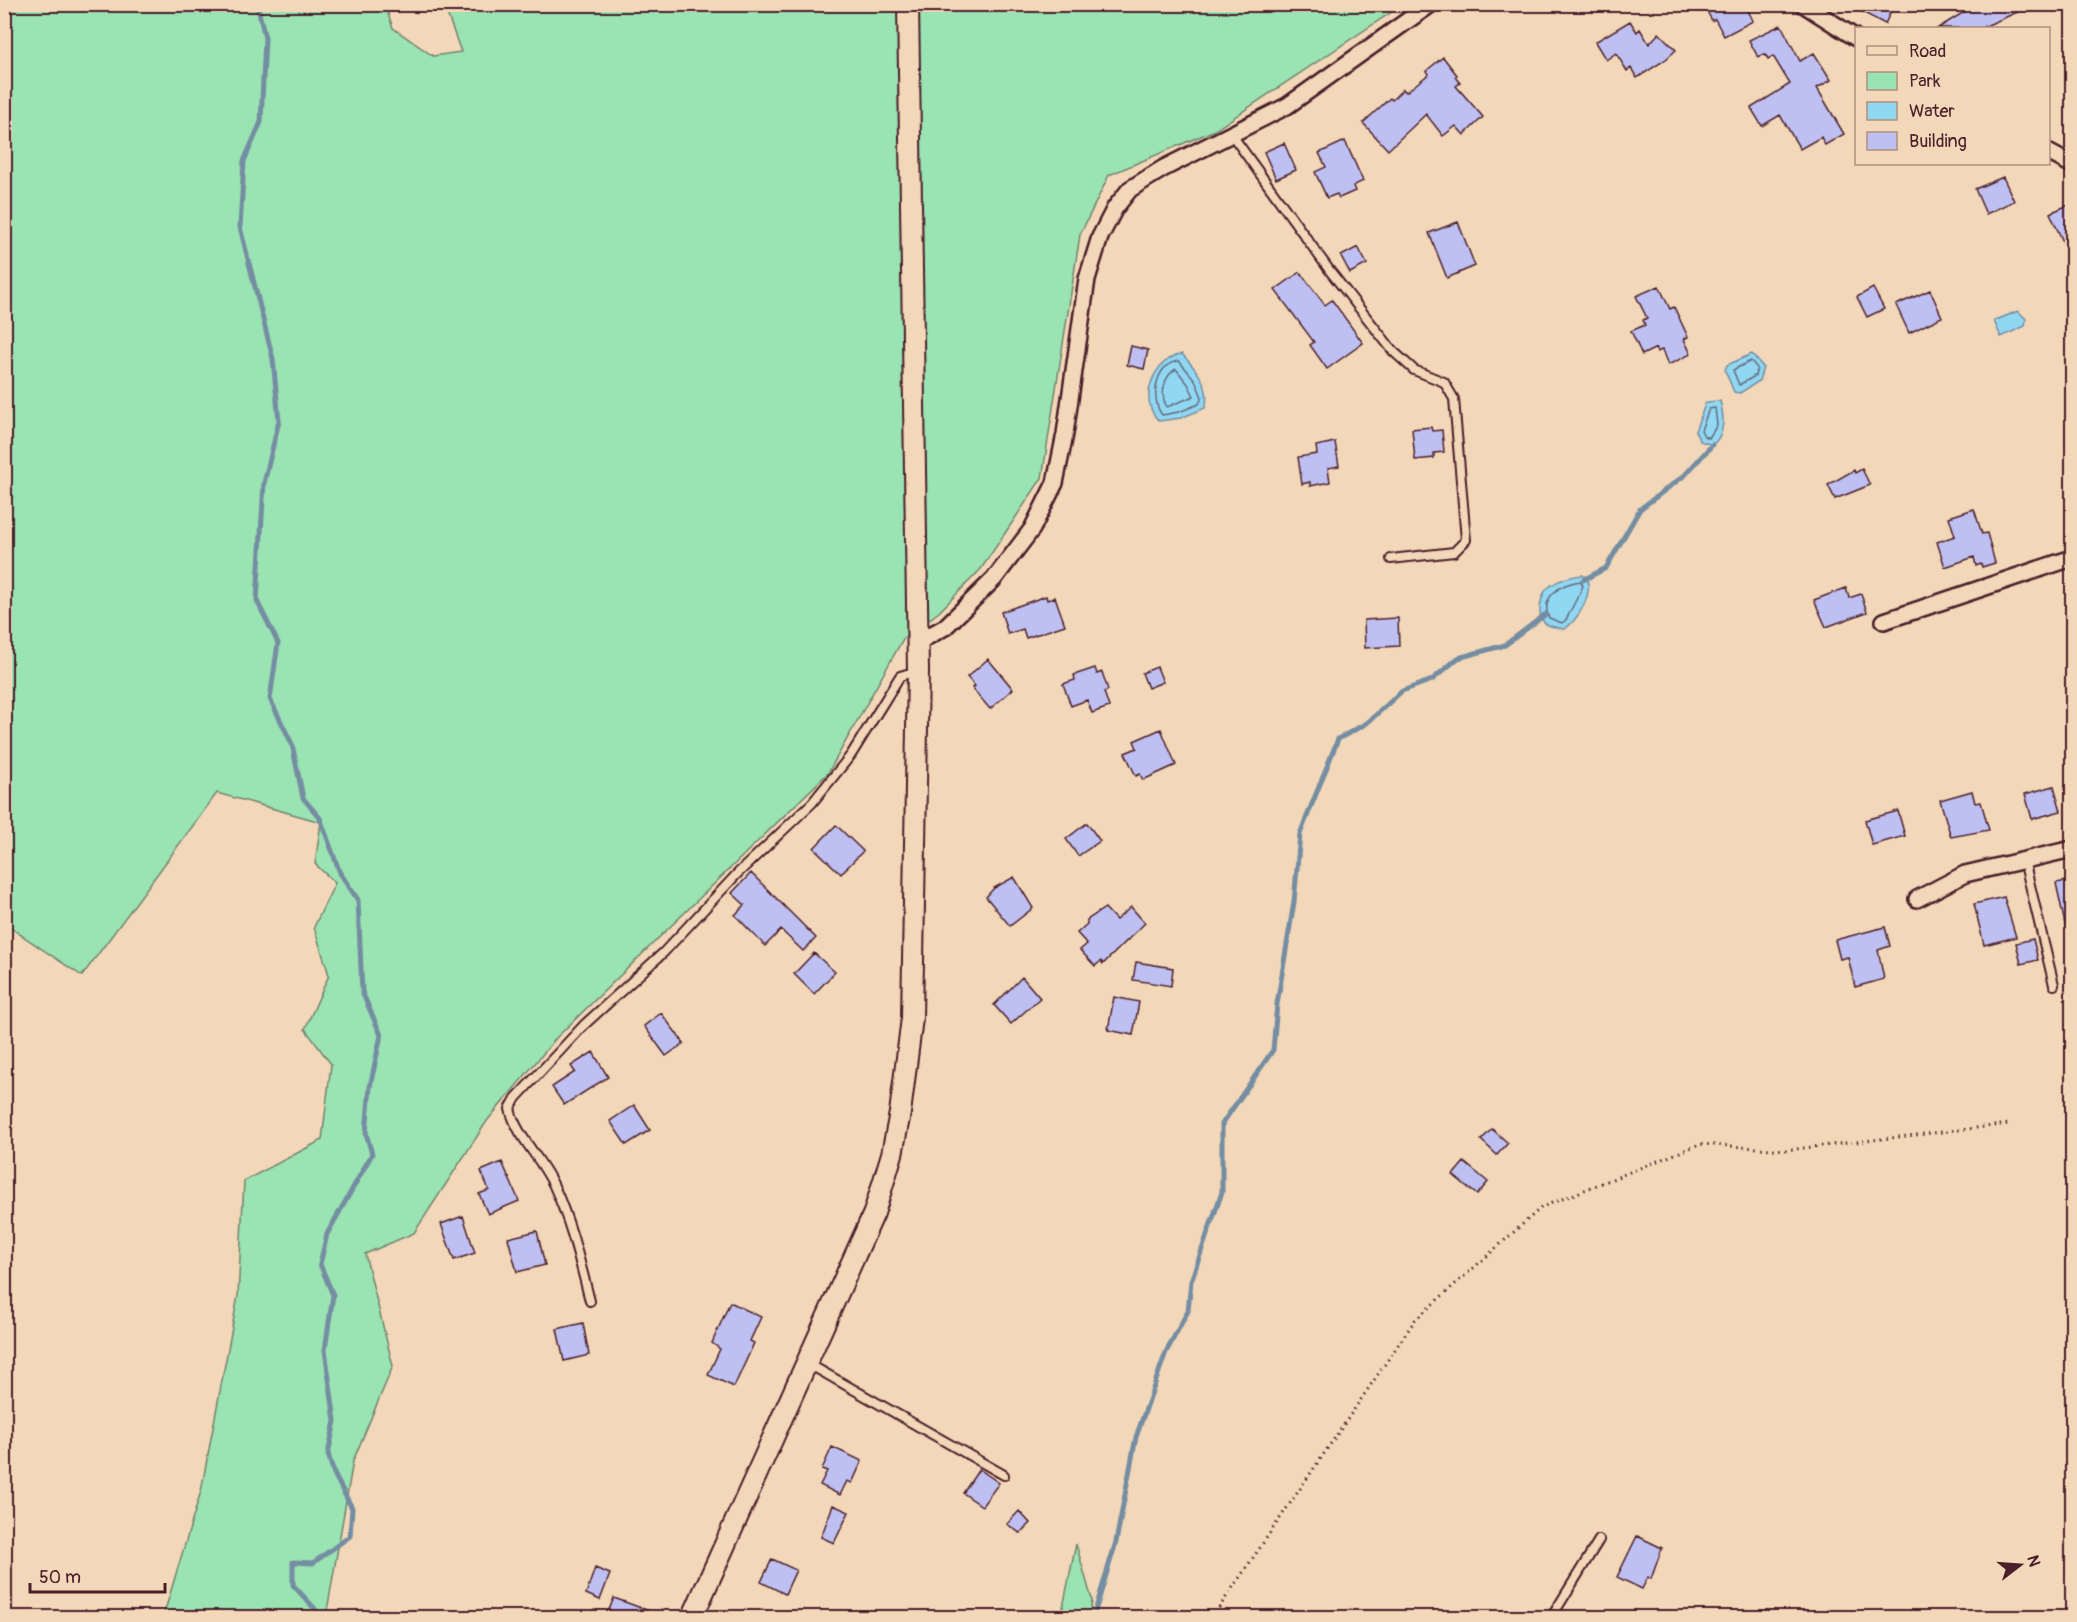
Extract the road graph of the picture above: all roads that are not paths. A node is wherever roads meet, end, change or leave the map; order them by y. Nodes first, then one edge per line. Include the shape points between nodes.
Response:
1 (908, 4) edge
2 (1431, 4) edge
3 (1803, 4) edge
4 (1855, 37) edge
5 (1232, 135) junction
6 (2050, 153) edge
7 (2073, 165) edge
8 (2073, 558) edge
9 (1391, 559) dead end
10 (1884, 621) dead end
11 (918, 642) junction
12 (918, 670) junction
13 (2073, 849) edge
14 (2024, 860) junction
15 (1917, 899) dead end
16 (2054, 985) dead end
17 (590, 1301) dead end
18 (807, 1363) junction
19 (1004, 1475) dead end
20 (1599, 1540) dead end
21 (692, 1617) edge
22 (1551, 1617) edge

1 - 11 street
2 - 5 street via 1287,106
3 - 4 street
5 - 9 lane via 1393,351 1414,370 1444,382 1454,399 1466,540 1454,552
5 - 11 street via 1130,189 1115,208 1100,237 1087,279 1065,434 1054,483 1032,529 994,579 945,627
6 - 7 street
8 - 10 street
11 - 12 street
12 - 17 lane via 900,676 851,755 812,802 663,953 584,1025 510,1109 514,1123 553,1184 572,1234
12 - 18 street via 912,1018 900,1113 873,1213
13 - 14 street
14 - 15 street via 1965,874
14 - 16 lane
18 - 19 lane
18 - 21 street
20 - 22 lane

